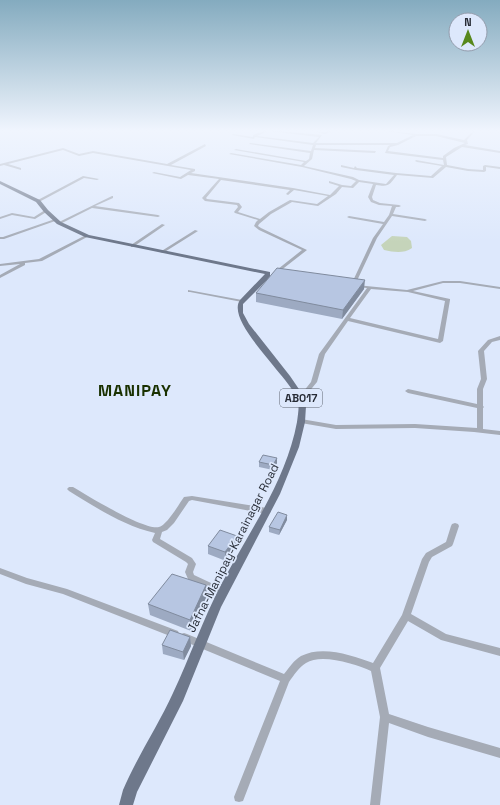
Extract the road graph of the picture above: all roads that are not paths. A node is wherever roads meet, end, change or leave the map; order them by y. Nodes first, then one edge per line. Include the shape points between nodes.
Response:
1 (16, 168) edge
2 (181, 168) edge
3 (308, 168) edge
4 (353, 168) edge
5 (443, 168) edge
6 (456, 168) edge
7 (485, 168) edge
8 (20, 169) dead end
9 (154, 174) dead end
10 (188, 174) junction
11 (396, 174) junction
12 (98, 179) dead end
13 (220, 179) junction
14 (358, 181) junction
15 (0, 182) edge
16 (330, 182) dead end
17 (375, 184) junction
18 (341, 186) junction
19 (292, 190) junction
20 (288, 194) dead end
21 (112, 196) dead end
22 (332, 196) junction
23 (38, 201) junction
24 (91, 207) junction
25 (46, 211) junction
26 (391, 215) junction
27 (158, 216) dead end
28 (349, 216) dead end
29 (0, 218) edge
30 (261, 220) junction
31 (425, 220) dead end
32 (58, 221) junction
33 (386, 223) junction
34 (163, 225) dead end
35 (196, 231) dead end
36 (87, 236) junction
37 (0, 238) edge
38 (132, 246) junction
39 (162, 252) junction
40 (26, 263) junction
41 (0, 265) edge
42 (271, 273) junction
43 (282, 275) edge
44 (0, 277) edge
45 (345, 284) edge
46 (352, 285) junction
47 (370, 287) junction
48 (500, 288) edge
49 (190, 291) dead end
50 (407, 291) junction
51 (242, 301) junction
52 (348, 319) junction
53 (500, 338) edge
54 (408, 392) dead end
55 (302, 398) junction
56 (481, 407) junction
57 (301, 421) junction
58 (480, 430) junction
59 (500, 433) edge
60 (71, 490) dead end
61 (267, 512) junction
62 (455, 526) dead end
63 (159, 531) junction
64 (0, 572) edge
65 (223, 592) junction
66 (406, 616) junction
67 (199, 643) junction
68 (500, 652) edge
69 (375, 668) junction
70 (285, 679) junction
71 (385, 717) junction
72 (500, 753) edge
73 (238, 797) dead end
74 (126, 805) edge
75 (375, 805) edge

1 - 8 street
2 - 10 street via 194,170
3 - 14 street
4 - 11 street
5 - 11 street via 432,177
6 - 7 street via 481,171 484,171
9 - 10 street via 181,178
10 - 13 street
11 - 17 street via 388,184
12 - 23 street via 84,177
13 - 19 street
13 - 30 street via 204,198 206,200 238,204 238,213
14 - 17 street
14 - 18 street via 352,187
15 - 23 main road
16 - 18 street
17 - 26 street via 370,198 379,204 396,206
18 - 22 street
19 - 20 street
19 - 22 street
21 - 24 street
22 - 30 street via 317,206 291,201
23 - 25 main road
24 - 27 street
24 - 32 street
25 - 29 street via 34,218 12,214
25 - 32 main road
26 - 31 street
26 - 33 street
28 - 33 street
30 - 42 street via 256,222 260,229 305,250
32 - 36 main road
32 - 37 street
33 - 46 street via 375,238
34 - 38 street
35 - 39 street
36 - 38 main road
36 - 40 street via 40,260
38 - 39 main road
39 - 42 main road
40 - 41 street
40 - 44 street
42 - 43 street
42 - 51 main road
45 - 46 street
46 - 47 street
47 - 50 street
47 - 52 street
48 - 50 street via 443,282
49 - 51 street
50 - 52 street via 448,300 440,341
51 - 55 main road, AB017 via 239,314 248,329
52 - 55 street via 322,354 314,382
53 - 56 street via 490,341 481,351 484,379 480,389
54 - 56 street
55 - 57 main road, Jafna-Manipay-Karainagar Road / AB017
56 - 58 street
57 - 58 street via 344,428 415,426
57 - 61 main road, Jafna-Manipay-Karainagar Road / AB017 via 288,464
58 - 59 street
60 - 63 street via 142,527
61 - 63 street via 192,498 187,500 165,528
61 - 65 main road, Jafna-Manipay-Karainagar Road / AB017
62 - 66 street via 449,544 429,555 425,561
63 - 65 street via 156,540 192,564 189,572 191,577
64 - 67 street via 64,592
65 - 67 main road, Jafna-Manipay-Karainagar Road / AB017
66 - 68 street via 444,637
66 - 69 street
67 - 70 street via 258,670
67 - 74 main road, Jafna-Manipay-Karainagar Road / AB017 via 184,683 130,790
69 - 70 street via 360,662 320,655 305,658
69 - 71 street
70 - 73 street
71 - 72 street
71 - 75 street

